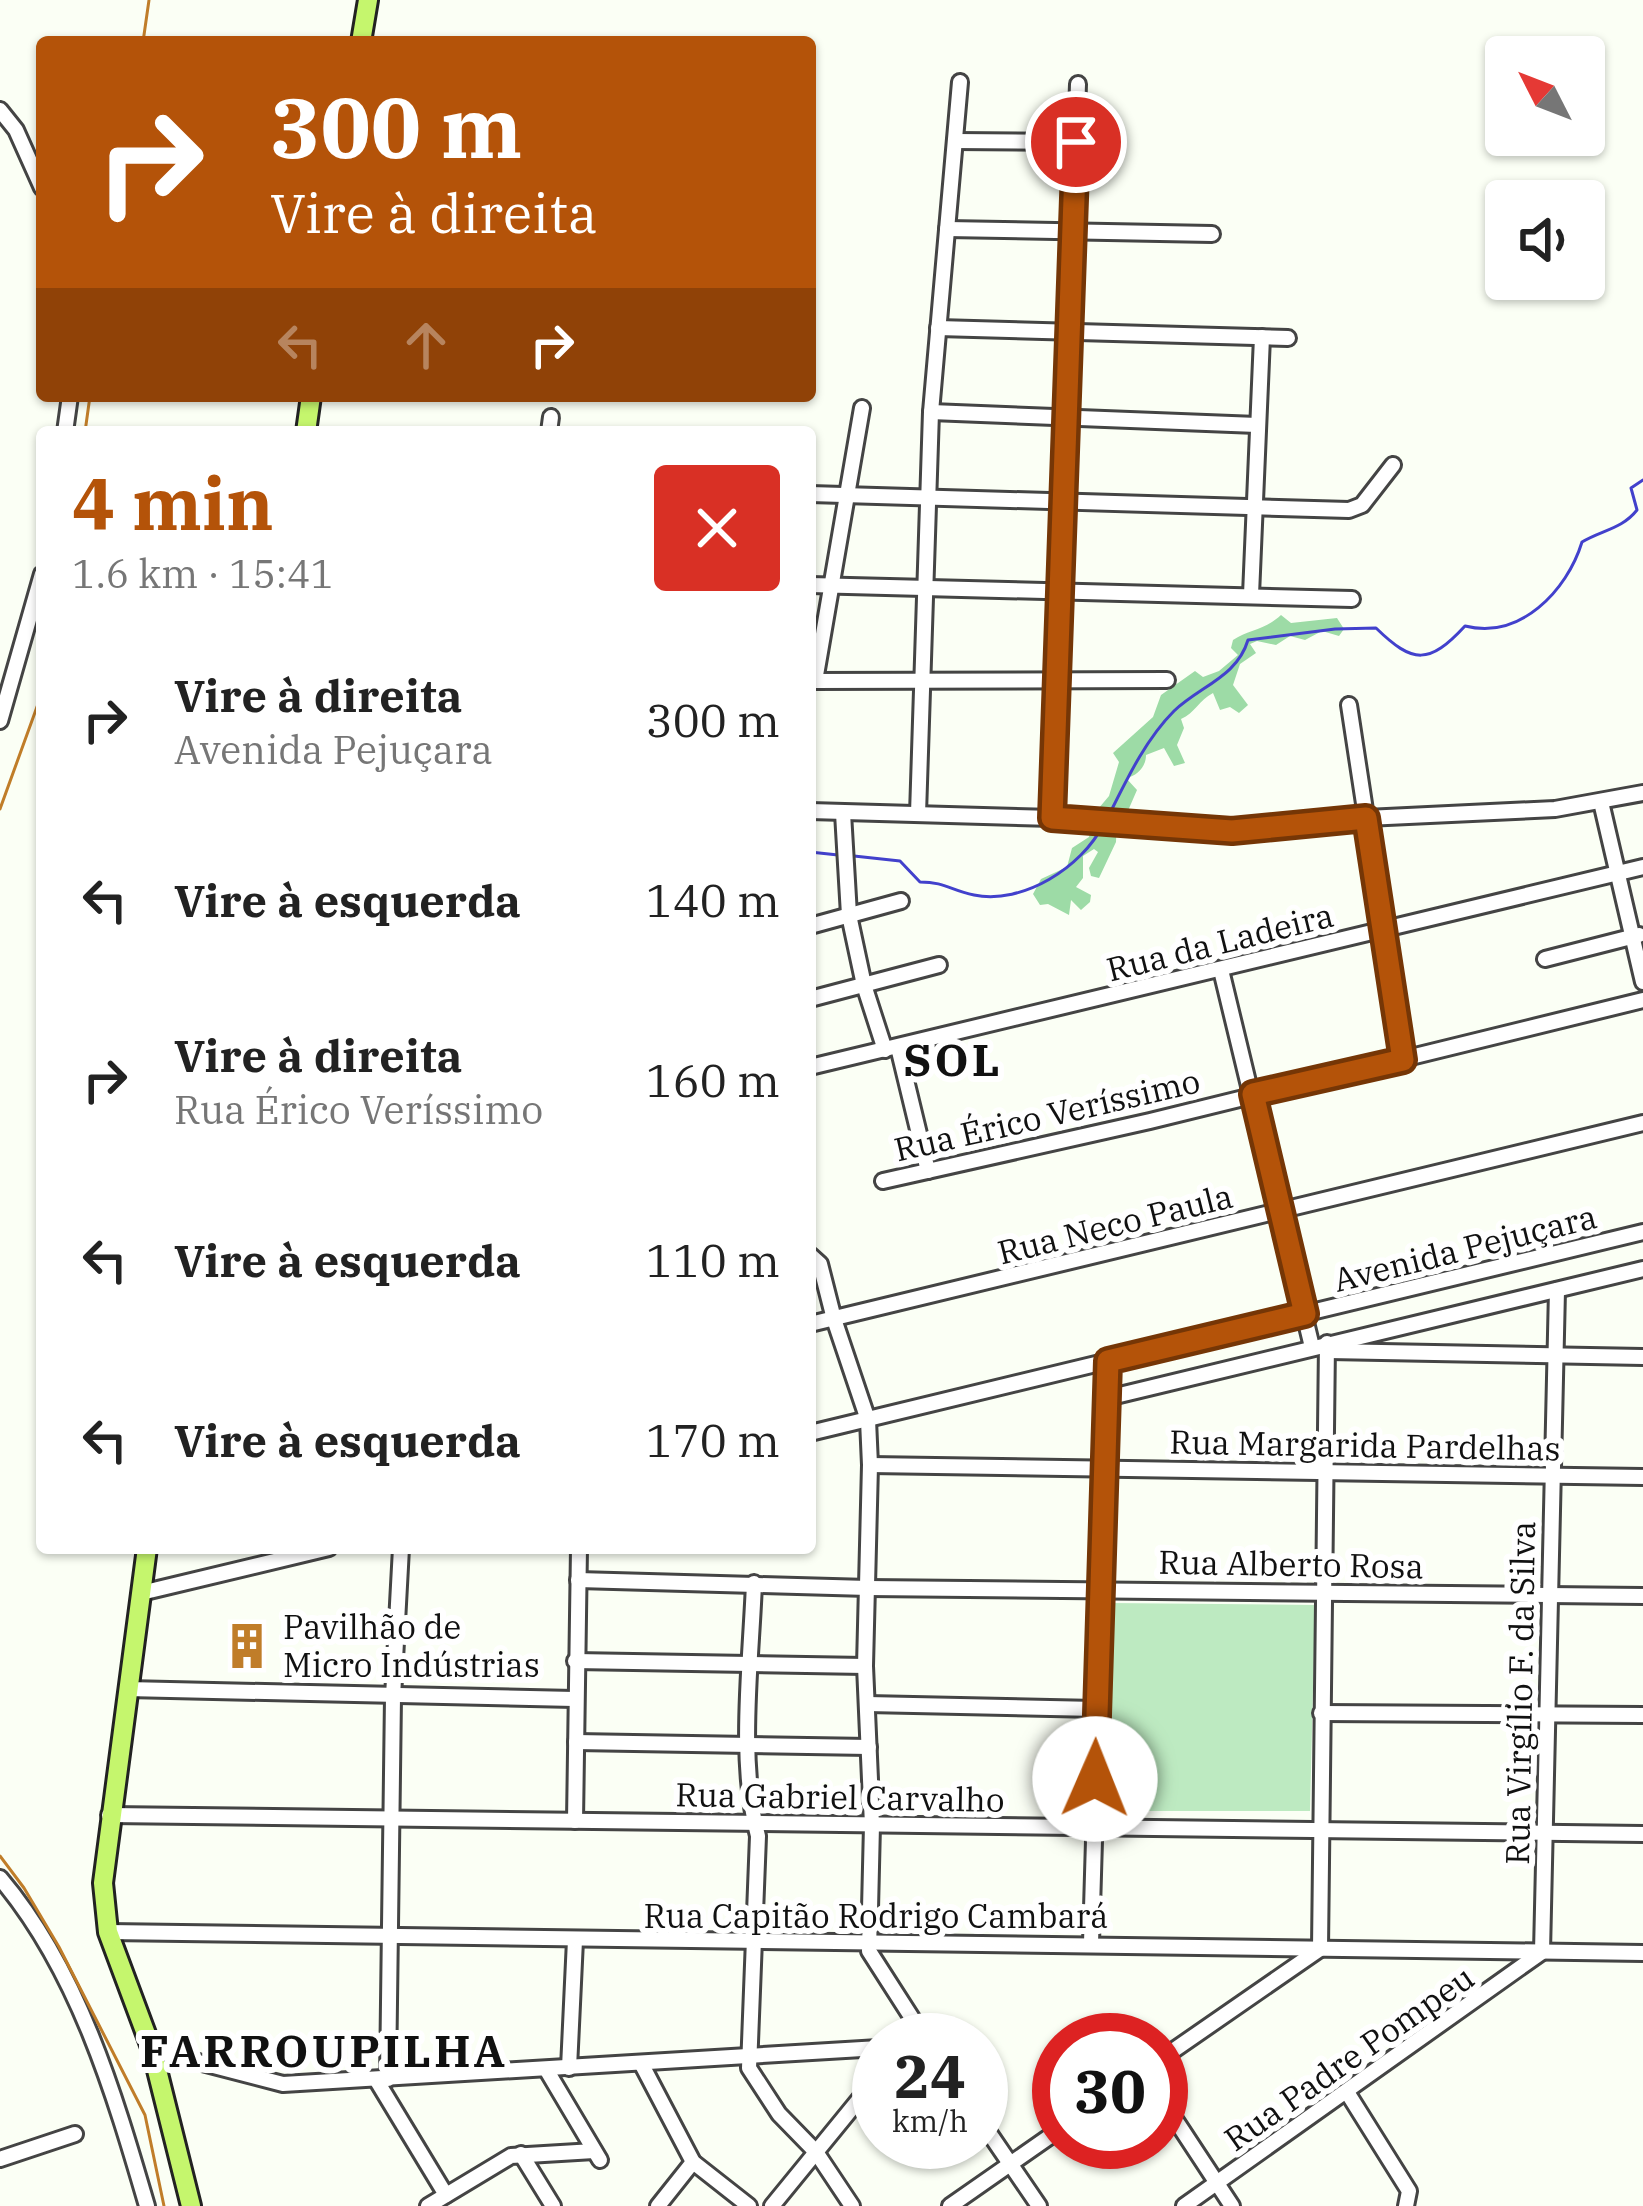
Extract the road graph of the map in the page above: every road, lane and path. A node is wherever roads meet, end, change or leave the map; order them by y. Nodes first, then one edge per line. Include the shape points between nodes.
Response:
1 (368, 0) edge
2 (362, 36) edge
3 (960, 82) dead end
4 (1078, 84) dead end
5 (0, 110) edge
6 (955, 141) junction
7 (1076, 142) junction
8 (36, 175) edge
9 (947, 229) junction
10 (1073, 230) junction
11 (1212, 234) dead end
12 (938, 328) junction
13 (1069, 332) junction
14 (1262, 337) junction
15 (1288, 338) dead end
16 (862, 408) dead end
17 (931, 412) junction
18 (1066, 415) junction
19 (1257, 425) junction
20 (1393, 465) dead end
21 (816, 494) edge
22 (850, 495) junction
23 (928, 498) junction
24 (1063, 501) junction
25 (1254, 505) junction
26 (816, 585) edge
27 (833, 586) junction
28 (925, 586) junction
29 (1060, 591) junction
30 (36, 595) edge
31 (1251, 595) junction
32 (1352, 599) dead end
33 (816, 667) edge
34 (1057, 680) junction
35 (1166, 680) dead end
36 (816, 681) edge
37 (922, 682) junction
38 (1349, 705) dead end
39 (0, 722) edge
40 (1643, 793) edge
41 (1601, 802) junction
42 (816, 811) edge
43 (843, 813) junction
44 (918, 814) junction
45 (1052, 818) junction
46 (1366, 818) junction
47 (1643, 867) edge
48 (1620, 872) junction
49 (901, 902) dead end
50 (849, 915) junction
51 (816, 924) edge
52 (1383, 929) junction
53 (1639, 935) edge
54 (1545, 958) dead end
55 (939, 965) dead end
56 (1221, 970) junction
57 (1643, 982) edge
58 (864, 986) junction
59 (816, 998) edge
60 (1643, 1000) edge
61 (891, 1048) junction
62 (1403, 1060) junction
63 (816, 1066) edge
64 (1253, 1094) junction
65 (1643, 1123) edge
66 (928, 1171) junction
67 (883, 1181) dead end
68 (1280, 1211) junction
69 (1643, 1232) edge
70 (816, 1260) edge
71 (1643, 1269) edge
72 (1557, 1290) junction
73 (1305, 1314) junction
74 (834, 1319) junction
75 (816, 1323) edge
76 (1323, 1347) junction
77 (1556, 1355) junction
78 (1643, 1357) edge
79 (1108, 1361) junction
80 (1108, 1398) junction
81 (868, 1420) junction
82 (816, 1432) edge
83 (871, 1465) junction
84 (1106, 1467) junction
85 (1326, 1472) junction
86 (1550, 1475) junction
87 (1643, 1478) edge
88 (147, 1554) edge
89 (304, 1554) edge
90 (401, 1554) edge
91 (579, 1554) edge
92 (578, 1580) junction
93 (754, 1583) junction
94 (868, 1588) junction
95 (1099, 1589) junction
96 (141, 1593) junction
97 (1323, 1593) junction
98 (1547, 1594) junction
99 (1643, 1597) edge
100 (575, 1661) junction
101 (750, 1664) junction
102 (865, 1666) junction
103 (127, 1689) junction
104 (393, 1696) junction
105 (574, 1700) junction
106 (867, 1704) junction
107 (1096, 1708) junction
108 (1321, 1713) junction
109 (1546, 1715) junction
110 (1643, 1715) edge
111 (577, 1742) junction
112 (749, 1745) junction
113 (869, 1748) junction
114 (109, 1815) junction
115 (393, 1816) junction
116 (575, 1821) junction
117 (754, 1823) junction
118 (872, 1825) junction
119 (1094, 1828) junction
120 (1321, 1831) junction
121 (1545, 1832) junction
122 (1643, 1834) edge
123 (0, 1878) edge
124 (108, 1932) junction
125 (392, 1936) junction
126 (575, 1940) junction
127 (754, 1943) junction
128 (1091, 1943) junction
129 (868, 1944) junction
130 (1320, 1949) junction
131 (1542, 1952) junction
132 (1643, 1953) edge
133 (904, 2013) edge
134 (1188, 2040) edge
135 (152, 2050) junction
136 (852, 2050) edge
137 (749, 2057) junction
138 (641, 2063) junction
139 (569, 2068) junction
140 (546, 2069) junction
141 (382, 2080) junction
142 (1347, 2092) junction
143 (852, 2108) edge
144 (75, 2134) dead end
145 (1188, 2139) edge
146 (1032, 2149) edge
147 (816, 2152) junction
148 (521, 2154) junction
149 (0, 2159) edge
150 (1008, 2161) edge
151 (693, 2162) junction
152 (1010, 2164) junction
153 (1217, 2183) junction
154 (446, 2195) junction
155 (1408, 2202) edge
156 (148, 2206) edge
157 (191, 2206) edge
158 (428, 2206) edge
159 (553, 2206) edge
160 (658, 2206) edge
161 (749, 2206) edge
162 (772, 2206) edge
163 (852, 2206) edge
164 (950, 2206) edge
165 (1039, 2206) edge
166 (1184, 2206) edge
167 (1232, 2206) edge

1 - 2 main road
3 - 6 street
4 - 7 street
5 - 8 street
6 - 7 street
6 - 9 street
7 - 10 street
9 - 10 street
9 - 12 street
10 - 11 street
10 - 13 street
12 - 13 street
12 - 17 street
13 - 14 street
13 - 18 street
14 - 15 street
14 - 19 street
16 - 22 street
17 - 18 street
17 - 23 street
18 - 19 street
18 - 24 street
19 - 25 street
20 - 25 street via 1349,510
21 - 22 street
22 - 23 street
22 - 27 street
23 - 24 street
23 - 28 street
24 - 25 street
24 - 29 street
25 - 31 street
26 - 27 street
27 - 28 street
27 - 33 street
28 - 29 street
28 - 37 street
29 - 31 street
29 - 34 street
30 - 39 street
31 - 32 street
34 - 35 street
34 - 37 street
34 - 45 street
36 - 37 street
37 - 44 street
38 - 46 street
40 - 41 street
41 - 46 street
41 - 48 street
42 - 43 street
43 - 44 street
43 - 50 street
44 - 45 street
45 - 46 street via 1232,831
46 - 52 street
47 - 48 street, Rua da Ladeira
48 - 52 street, Rua da Ladeira
48 - 53 street
49 - 50 street
50 - 51 street
50 - 58 street
52 - 56 street, Rua da Ladeira
52 - 62 street
53 - 54 street
53 - 57 street
55 - 58 street
56 - 61 street, Rua da Ladeira
56 - 64 street
58 - 59 street
58 - 61 street
60 - 62 street, Rua Érico Veríssimo
61 - 63 street, Rua da Ladeira
61 - 66 street
62 - 64 street, Rua Érico Veríssimo
64 - 66 street, Rua Érico Veríssimo
64 - 68 street
65 - 68 street, Rua Neco Paula
66 - 67 street, Rua Érico Veríssimo
68 - 73 street
68 - 74 street, Rua Neco Paula
69 - 73 street, Avenida Pejuçara
70 - 74 street
71 - 72 street
72 - 76 street
72 - 77 street, Rua Virgílio F. da Silva
73 - 76 street
73 - 79 street, Avenida Pejuçara
74 - 75 street, Rua Neco Paula
74 - 81 street
76 - 77 street
76 - 80 street
76 - 85 street
77 - 78 street
77 - 86 street, Rua Virgílio F. da Silva
79 - 80 street
79 - 81 street, Avenida Pejuçara
80 - 84 street
81 - 82 street, Avenida Pejuçara
81 - 83 street
83 - 84 street, Rua Margarida Pardelhas
83 - 94 street
84 - 85 street, Rua Margarida Pardelhas
84 - 95 street
85 - 86 street, Rua Margarida Pardelhas
85 - 97 street
86 - 87 street, Rua Margarida Pardelhas
86 - 98 street, Rua Virgílio F. da Silva
88 - 96 main road
89 - 96 street
90 - 104 street
91 - 92 street
92 - 93 street, Rua Alberto Rosa
92 - 100 street
93 - 94 street, Rua Alberto Rosa
93 - 101 street
94 - 95 street, Rua Alberto Rosa
94 - 102 street
95 - 97 street, Rua Alberto Rosa
95 - 107 street
96 - 103 main road
97 - 98 street, Rua Alberto Rosa
97 - 108 street
98 - 99 street, Rua Alberto Rosa
98 - 109 street, Rua Virgílio F. da Silva
100 - 101 street
100 - 105 street
101 - 102 street
101 - 112 street
102 - 106 street
103 - 104 street
103 - 114 main road
104 - 105 street
104 - 115 street
105 - 111 street
106 - 107 street
106 - 113 street
107 - 119 street
108 - 109 street
108 - 120 street
109 - 110 street
109 - 121 street, Rua Virgílio F. da Silva
111 - 112 street
111 - 116 street
112 - 113 street
112 - 117 street
113 - 118 street
114 - 115 street, Rua Gabriel Carvalho
114 - 124 main road
115 - 116 street, Rua Gabriel Carvalho
115 - 125 street
116 - 117 street, Rua Gabriel Carvalho
117 - 118 street, Rua Gabriel Carvalho
117 - 127 street
118 - 119 street, Rua Gabriel Carvalho
118 - 129 street
119 - 120 street, Rua Gabriel Carvalho
119 - 128 street
120 - 121 street, Rua Gabriel Carvalho
120 - 130 street
121 - 122 street, Rua Gabriel Carvalho
121 - 131 street, Rua Virgílio F. da Silva
123 - 156 street via 50,1949 75,2002
124 - 125 street, Rua Capitão Rodrigo Cambará
124 - 135 main road
125 - 126 street, Rua Capitão Rodrigo Cambará
125 - 141 street
126 - 127 street, Rua Capitão Rodrigo Cambará
126 - 139 street
127 - 129 street, Rua Capitão Rodrigo Cambará
127 - 137 street
128 - 129 street, Rua Capitão Rodrigo Cambará
128 - 130 street, Rua Capitão Rodrigo Cambará
129 - 133 street
130 - 131 street, Rua Capitão Rodrigo Cambará
130 - 134 street
131 - 132 street, Rua Capitão Rodrigo Cambará
131 - 142 street, Rua Padre Pompeu
135 - 141 street via 283,2084
135 - 157 main road
136 - 137 street
137 - 138 street
137 - 147 street via 778,2114
138 - 139 street
138 - 151 street
139 - 140 street
140 - 141 street
140 - 148 street via 597,2156
141 - 154 street
142 - 153 street, Rua Padre Pompeu
142 - 155 street via 1409,2191
143 - 147 street
144 - 149 street
145 - 153 street
146 - 152 street
147 - 162 street
147 - 163 street
148 - 154 street
148 - 159 street
150 - 152 street
151 - 160 street
151 - 161 street
152 - 164 street
152 - 165 street
153 - 166 street, Rua Padre Pompeu
153 - 167 street
154 - 158 street

